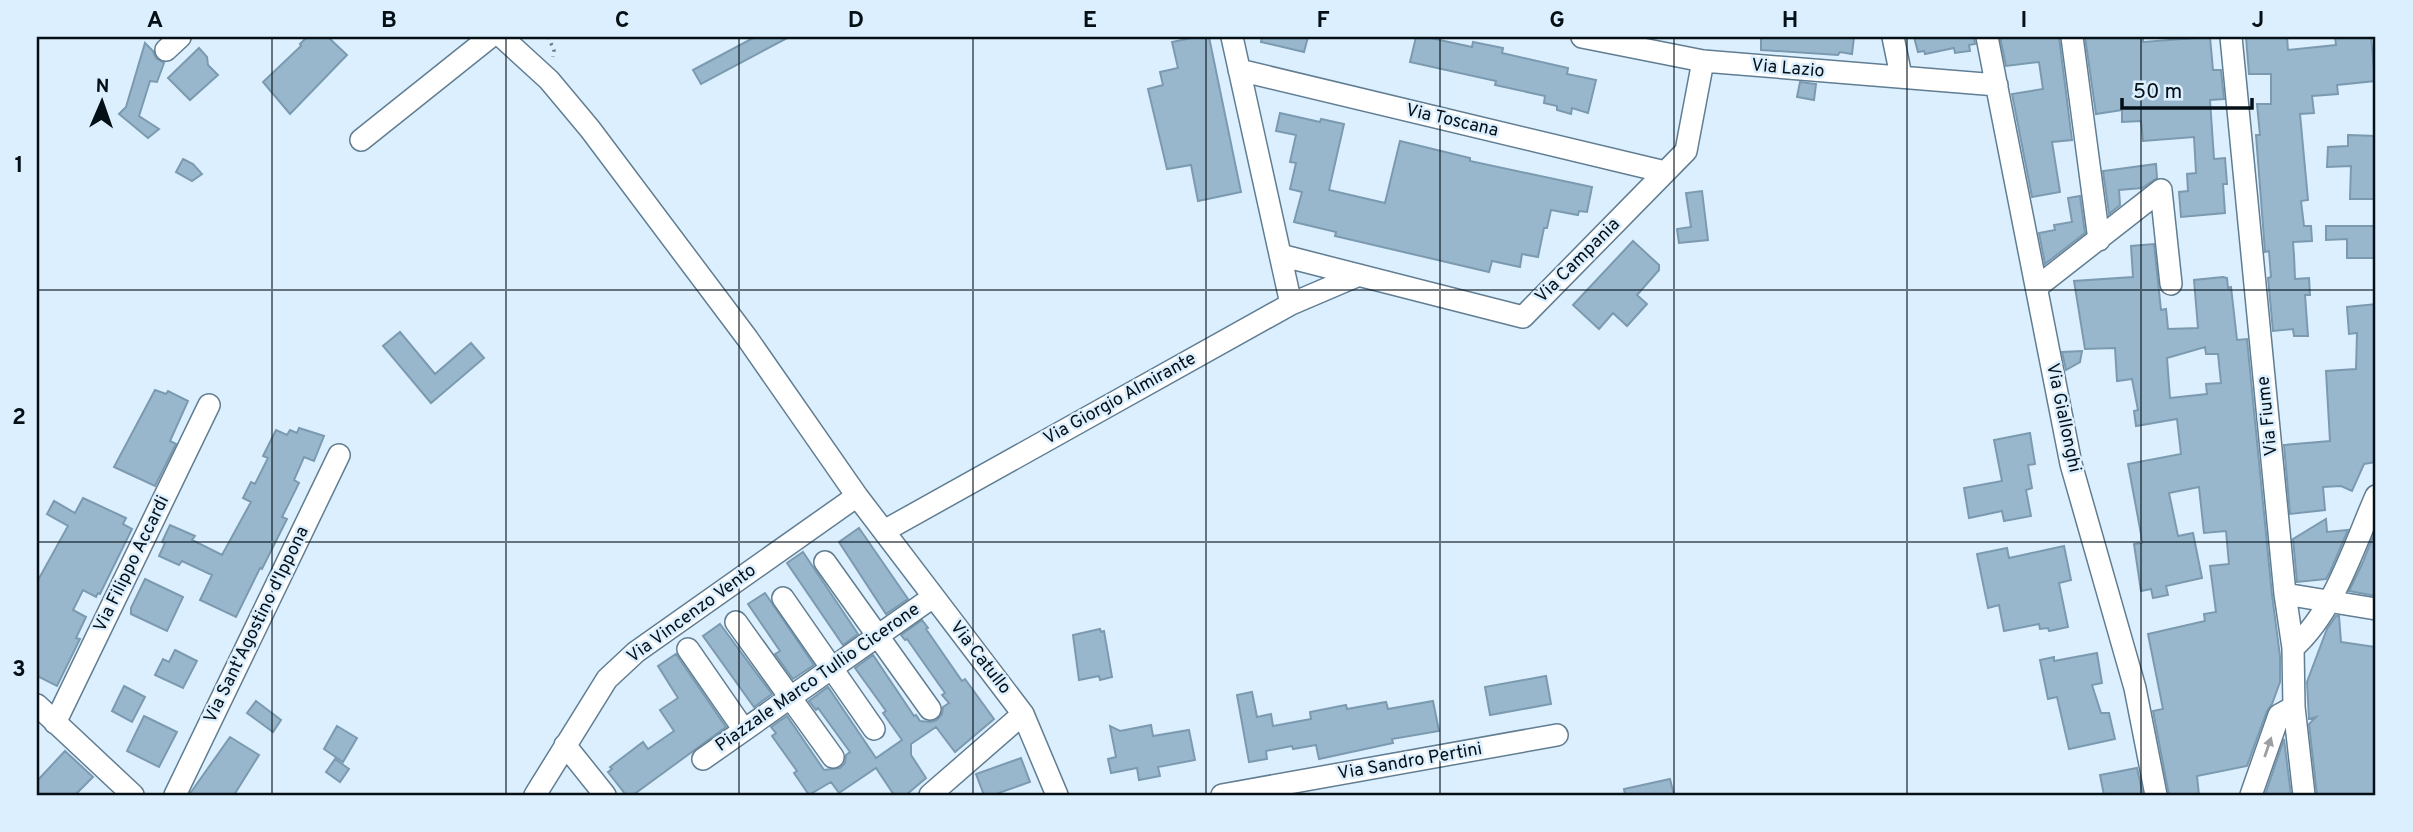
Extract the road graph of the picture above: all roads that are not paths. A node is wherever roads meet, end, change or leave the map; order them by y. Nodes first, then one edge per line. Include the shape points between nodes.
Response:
1 (490, 37) edge
2 (502, 37) edge
3 (1231, 37) edge
4 (1582, 37) edge
5 (1893, 37) edge
6 (1987, 37) edge
7 (2072, 37) edge
8 (2231, 37) edge
9 (1703, 61) junction
10 (1239, 70) junction
11 (1901, 76) junction
12 (1997, 85) junction
13 (361, 140) dead end
14 (1665, 172) junction
15 (2099, 240) junction
16 (1280, 255) junction
17 (1359, 275) junction
18 (2171, 284) dead end
19 (2037, 287) junction
20 (1292, 304) junction
21 (209, 405) dead end
22 (339, 455) dead end
23 (858, 496) junction
24 (2376, 496) edge
25 (884, 531) junction
26 (825, 562) dead end
27 (2285, 594) junction
28 (933, 597) junction
29 (783, 598) dead end
30 (2329, 602) junction
31 (2376, 609) edge
32 (737, 622) dead end
33 (877, 637) junction
34 (2293, 648) junction
35 (688, 649) dead end
36 (832, 669) junction
37 (790, 698) junction
38 (37, 705) edge
39 (2294, 708) junction
40 (930, 709) dead end
41 (1023, 714) junction
42 (55, 723) junction
43 (874, 729) dead end
44 (744, 730) junction
45 (1557, 735) dead end
46 (565, 746) junction
47 (833, 757) dead end
48 (703, 759) dead end
49 (133, 795) edge
50 (175, 795) edge
51 (535, 795) edge
52 (605, 795) edge
53 (930, 795) edge
54 (1057, 795) edge
55 (1222, 795) edge
56 (2156, 795) edge
57 (2251, 795) edge
58 (2304, 795) edge

1 - 13 street
2 - 23 street, Via Catullo via 549,80 590,129 747,338
3 - 10 street
4 - 9 street, Via Lazio
5 - 11 street
6 - 12 street, Via Giallonghi
7 - 15 street
8 - 27 street, Via Fiume
9 - 11 street, Via Lazio
9 - 14 street, Via Campania via 1686,151
10 - 14 street, Via Toscana
10 - 16 street
11 - 12 street, Via Lazio
12 - 19 street, Via Giallonghi
14 - 17 street, Via Campania via 1523,317
15 - 18 street via 2161,190
15 - 19 street
16 - 17 street, Via Campania
16 - 20 street
17 - 20 street, Via Giorgio Almirante
19 - 56 street, Via Giallonghi via 2071,464 2134,688
20 - 25 street, Via Giorgio Almirante
21 - 42 street, Via Filippo Accardi
22 - 50 street, Via Sant'Agostino d'Ippona
23 - 25 street, Via Catullo
23 - 46 street, Via Vincenzo Vento via 636,652 607,679
24 - 30 street
25 - 28 street, Via Catullo
26 - 33 street
27 - 30 street
27 - 34 street, Via Fiume
28 - 33 street, Piazzale Marco Tullio Cicerone
28 - 41 street, Via Catullo
29 - 36 street
30 - 31 street
30 - 34 street
32 - 37 street
33 - 36 street, Piazzale Marco Tullio Cicerone
33 - 40 street
34 - 39 street, Via Fiume
35 - 44 street
36 - 37 street, Piazzale Marco Tullio Cicerone
36 - 43 street
37 - 44 street, Piazzale Marco Tullio Cicerone
37 - 47 street
38 - 42 street
57 -> 39 street via 2279,715
39 - 58 street, Via Fiume
41 - 53 street
41 - 54 street, Via Catullo
42 - 49 street
44 - 48 street, Piazzale Marco Tullio Cicerone
45 - 55 street, Via Sandro Pertini
46 - 51 street, Via Vincenzo Vento
46 - 52 street

